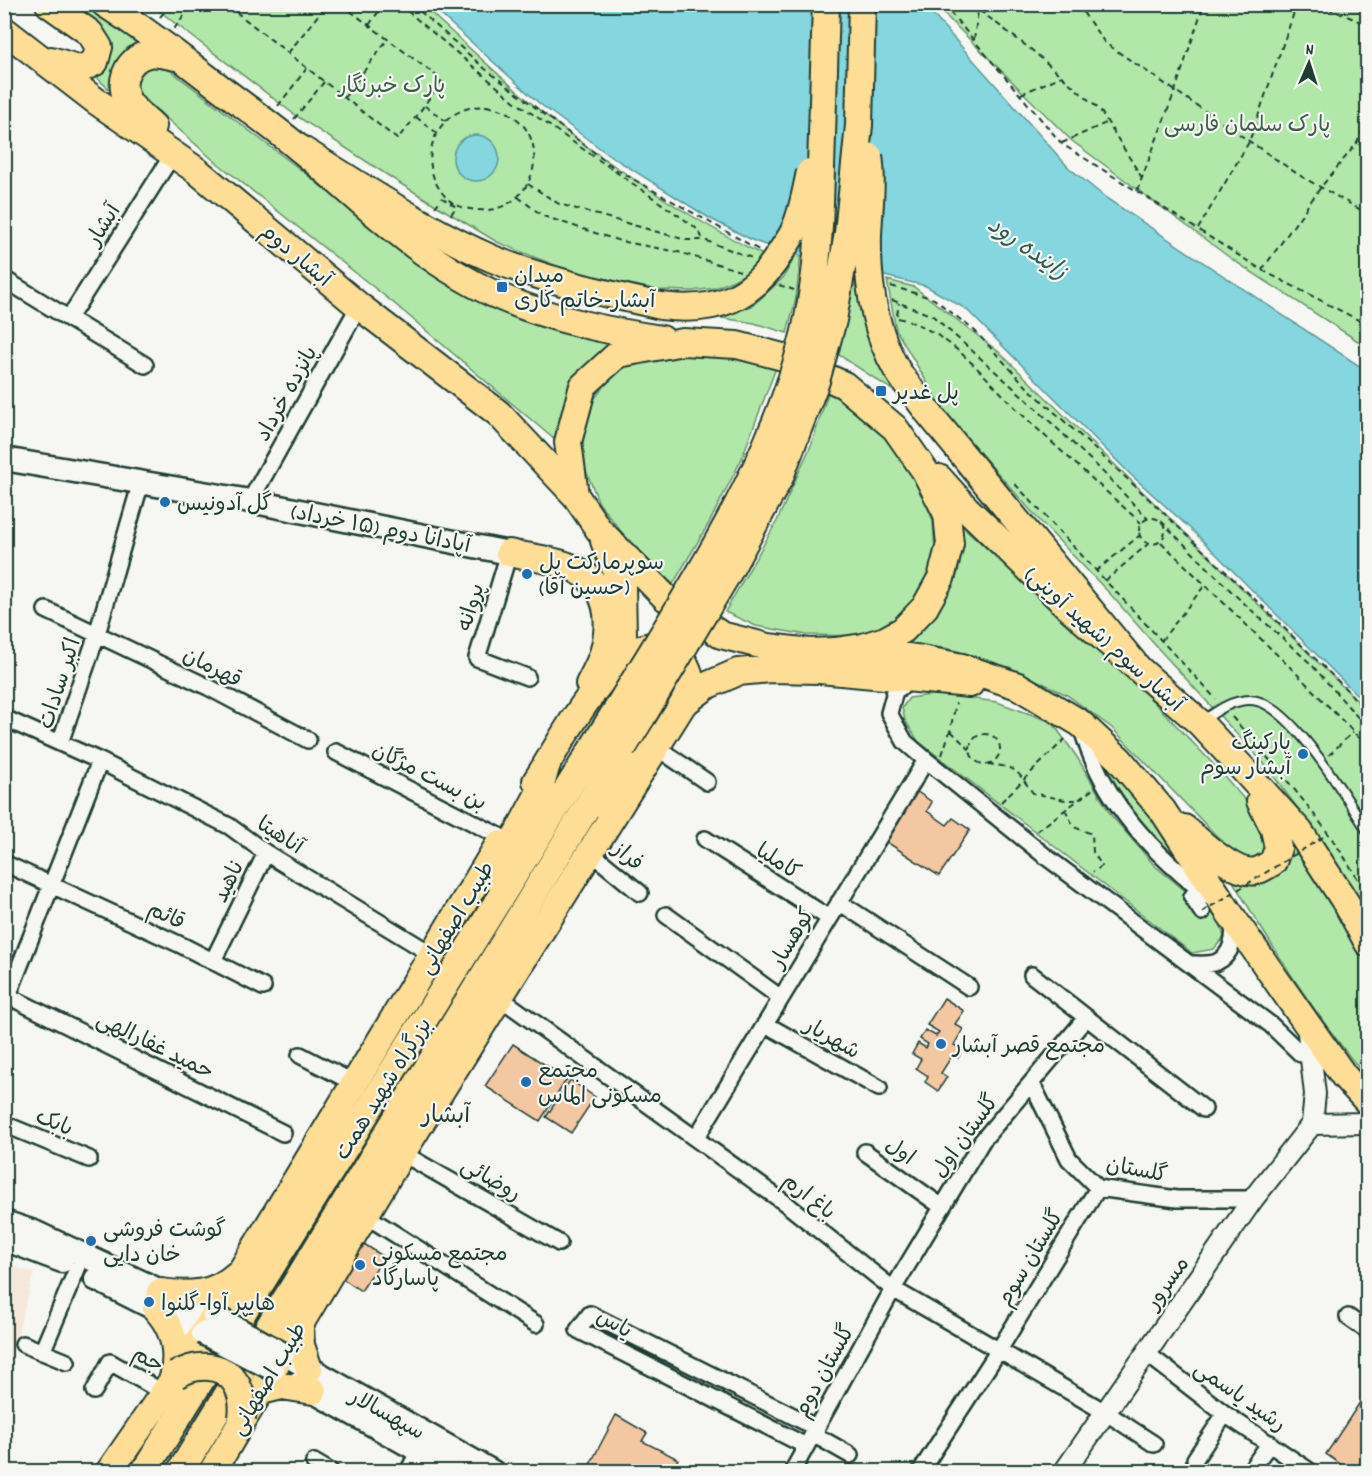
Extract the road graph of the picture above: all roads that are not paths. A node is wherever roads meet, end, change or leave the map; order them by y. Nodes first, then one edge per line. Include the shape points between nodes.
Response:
1 (49, 4) edge
2 (105, 4) edge
3 (814, 4) edge
4 (826, 4) edge
5 (864, 12) edge
6 (4, 30) edge
7 (39, 57) junction
8 (181, 58) junction
9 (822, 125) junction
10 (859, 125) junction
11 (298, 148) junction
12 (173, 154) junction
13 (196, 170) junction
14 (4, 279) edge
15 (359, 306) junction
16 (69, 318) junction
17 (683, 342) junction
18 (145, 365) dead end
19 (895, 428) junction
20 (4, 459) edge
21 (141, 482) junction
22 (575, 495) junction
23 (250, 501) junction
24 (599, 530) junction
25 (509, 553) junction
26 (46, 610) dead end
27 (97, 634) junction
28 (849, 649) junction
29 (1137, 667) junction
30 (611, 669) junction
31 (527, 677) dead end
32 (915, 679) junction
33 (1018, 686) junction
34 (683, 704) junction
35 (631, 711) junction
36 (4, 718) edge
37 (573, 721) junction
38 (1080, 723) junction
39 (1200, 723) junction
40 (308, 740) dead end
41 (60, 743) junction
42 (336, 753) dead end
43 (650, 756) junction
44 (99, 761) junction
45 (547, 764) junction
46 (932, 764) junction
47 (1243, 769) junction
48 (707, 782) dead end
49 (1163, 811) junction
50 (1368, 832) edge
51 (503, 838) junction
52 (705, 839) dead end
53 (590, 852) junction
54 (266, 853) junction
55 (4, 863) edge
56 (51, 886) junction
57 (1198, 888) junction
58 (640, 893) dead end
59 (839, 902) junction
60 (1228, 911) junction
61 (1202, 912) road end
62 (666, 915) dead end
63 (829, 918) junction
64 (1364, 928) edge
65 (466, 952) junction
66 (434, 955) junction
67 (213, 962) junction
68 (1191, 964) junction
69 (485, 975) junction
70 (1032, 975) dead end
71 (263, 987) dead end
72 (969, 987) dead end
73 (499, 997) junction
74 (781, 998) junction
75 (6, 999) edge
76 (1086, 1018) junction
77 (765, 1024) junction
78 (1307, 1024) junction
79 (1301, 1054) dead end
80 (300, 1055) dead end
81 (354, 1083) junction
82 (1032, 1084) junction
83 (879, 1088) dead end
84 (1368, 1102) edge
85 (1204, 1109) dead end
86 (1368, 1123) edge
87 (4, 1124) edge
88 (1312, 1124) junction
89 (283, 1133) dead end
90 (696, 1138) junction
91 (865, 1152) dead end
92 (402, 1153) junction
93 (89, 1159) dead end
94 (1098, 1188) junction
95 (1253, 1199) junction
96 (941, 1206) junction
97 (365, 1215) junction
98 (4, 1222) edge
99 (4, 1239) edge
100 (559, 1243) dead end
101 (76, 1269) junction
102 (241, 1270) junction
103 (893, 1289) junction
104 (158, 1300) junction
105 (1348, 1317) dead end
106 (208, 1324) junction
107 (300, 1324) junction
108 (536, 1324) dead end
109 (1368, 1331) edge
110 (23, 1344) dead end
111 (999, 1350) junction
112 (42, 1352) junction
113 (1146, 1353) junction
114 (278, 1361) junction
115 (67, 1362) dead end
116 (311, 1380) junction
117 (170, 1383) junction
118 (94, 1391) dead end
119 (258, 1392) junction
120 (1105, 1412) junction
121 (1225, 1414) junction
122 (242, 1418) junction
123 (812, 1436) junction
124 (423, 1442) junction
125 (1270, 1443) junction
126 (1154, 1444) dead end
127 (850, 1455) dead end
128 (1195, 1459) dead end
129 (314, 1462) dead end
130 (109, 1472) edge
131 (144, 1472) edge
132 (180, 1472) edge
133 (212, 1472) edge
134 (331, 1472) edge
135 (408, 1472) edge
136 (457, 1472) edge
137 (493, 1472) edge
138 (792, 1472) edge
139 (920, 1472) edge
140 (1064, 1472) edge
141 (1249, 1472) edge
142 (1311, 1472) edge

1 - 7 main road via 90,33 99,47 95,62 81,69
2 - 8 main road
3 - 9 main road, bridge
4 - 9 main road, bridge
5 - 10 main road, bridge
6 - 7 main road, آبشار دوم
7 - 12 main road, آبشار دوم
8 - 11 main road
8 - 13 main road via 149,54 134,60 123,88 129,103
9 - 11 main road, bridge via 796,227 774,264 751,289 720,304 687,309 557,281 493,259 431,228
9 - 35 main road, bridge via 819,232 808,316 792,378 756,468
10 - 29 main road, bridge via 870,166 868,252 873,305 878,327 897,369
10 - 35 main road, bridge via 848,233 833,320 816,381 780,477 728,573
11 - 17 main road via 405,239 502,298 605,331
12 - 13 main road, آبشار دوم
12 - 16 street, آبشار
13 - 15 main road, آبشار دوم
14 - 16 street
15 - 22 main road, آبشار دوم via 498,413
15 - 23 street, پانزده خرداد
16 - 18 street
17 - 19 main road via 737,345 783,357 844,385
17 - 22 main road via 618,354 582,386 568,442
19 - 28 main road via 925,471 947,514 950,544 941,578 925,607 903,630 885,640
19 - 29 main road, آبشار سوم (شهید آوینی) via 966,508
20 - 21 main road, آپادانا دوم (۱۵ خرداد)
21 - 23 main road, آپادانا دوم (۱۵ خرداد)
21 - 27 street, اکبر سادات
22 - 24 main road, آبشار دوم
23 - 25 main road, آپادانا دوم (۱۵ خرداد)
24 - 25 main road via 592,548 581,557
24 - 28 main road via 666,598 721,635 810,652
24 - 30 main road via 622,585 623,637
25 - 31 street, پروانه via 477,658
25 - 37 main road via 568,566 595,582 604,599 608,620 604,651
26 - 27 street, قهرمان
27 - 40 street, قهرمان
27 - 41 street, اکبر سادات
28 - 33 main road via 962,667
29 - 39 main road, آبشار سوم (شهید آوینی)
30 - 34 main road via 636,649 654,646 672,650 681,658 690,681
30 - 37 main road, طبیب اصفهانی
32 - 33 main road
32 - 34 main road via 820,670 738,672 708,685
32 - 46 street via 895,692 889,713 905,742
33 - 38 main road
34 - 43 main road, طبیب اصفهانی
35 - 65 main road, بزرگراه شهید همت
35 - 69 main road, بزرگراه شهید همت
36 - 41 street
37 - 45 main road, طبیب اصفهانی
38 - 49 main road via 1119,759
38 - 57 street via 1102,782 1126,817 1157,854
39 - 47 main road, آبشار سوم (شهید آوینی)
39 - 50 lane via 1222,706 1251,700 1274,708 1322,761
41 - 44 street, اکبر سادات
42 - 51 street, بن بست مژگان
43 - 48 street
43 - 53 main road, طبیب اصفهانی
43 - 69 main road via 627,775 517,950
44 - 54 street, آناهیتا via 229,826
44 - 56 street
45 - 51 main road, طبیب اصفهانی
45 - 65 main road via 538,795 480,903
46 - 59 street, کوهسار
46 - 68 street via 1025,840
47 - 49 main road via 1274,829 1278,848 1272,862 1255,871 1238,869
47 - 64 main road, آبشار سوم (شهید آوینی) via 1300,832
49 - 60 main road
51 - 66 main road, طبیب اصفهانی
52 - 63 street, کاملیا
53 - 58 street, فراز
53 - 73 main road, طبیب اصفهانی
54 - 66 street, آناهیتا
54 - 67 street, ناهید
55 - 56 street, قائم
56 - 67 street, قائم
56 - 75 street
57 - 60 street
57 - 61 street via 1192,897
59 - 63 street, کوهسار
59 - 72 street
60 - 68 street via 1235,934 1229,951 1217,962
60 - 78 main road
62 - 74 street
63 - 74 street, کوهسار
65 - 131 main road, بزرگراه شهید همت
66 - 81 main road, طبیب اصفهانی
67 - 71 street, قائم
68 - 79 street via 1271,1025
69 - 132 main road, بزرگراه شهید همت
70 - 76 street
73 - 90 street, باغ ارم
73 - 92 main road, طبیب اصفهانی
74 - 77 street, کوهسار
75 - 89 street, حمید غفارالهی
76 - 82 street, گلستان اول
76 - 85 street
77 - 83 street, شهریار
77 - 90 street, کوهسار
78 - 84 main road
78 - 88 street via 1315,1094
80 - 81 street
81 - 102 main road, طبیب اصفهانی
82 - 94 street, گلستان via 1069,1159
82 - 96 street, گلستان اول via 982,1141
86 - 88 street
87 - 93 street, بابک
88 - 95 street, مسرور
90 - 103 street, باغ ارم
91 - 96 street, اول
92 - 97 main road, طبیب اصفهانی
92 - 100 street, روضائی
94 - 95 street, گلستان via 1177,1199
94 - 111 street, گلستان سوم
95 - 113 street, مسرور
96 - 103 street, گلستان اول
97 - 107 main road, طبیب اصفهانی
97 - 108 street
98 - 104 main road via 34,1232
99 - 101 main road
101 - 104 main road
101 - 112 street
102 - 104 main road via 229,1281 205,1292
102 - 106 main road, طبیب اصفهانی
103 - 111 street, باغ ارم
103 - 123 street, گلستان دوم
104 - 106 main road, سپهسالار
104 - 117 main road via 173,1337 176,1361
105 - 109 street
106 - 114 main road, سپهسالار, bridge
106 - 117 main road, طبیب اصفهانی
107 - 114 main road, طبیب اصفهانی
107 - 116 main road
110 - 112 street
111 - 120 street, باغ ارم
111 - 139 street, گلستان سوم
112 - 115 street
113 - 120 street, مسرور
113 - 121 street, رشید یاسمی
114 - 116 main road, سپهسالار
114 - 119 main road, طبیب اصفهانی
116 - 119 main road
116 - 124 main road, سپهسالار
117 - 118 street, جم via 110,1362
117 - 122 main road, bridge via 188,1368 213,1367 225,1372 241,1392
117 - 130 main road, طبیب اصفهانی
119 - 122 main road, طبیب اصفهانی
120 - 126 street, باغ ارم
120 - 140 street, مسرور
121 - 125 street, رشید یاسمی
121 - 128 street
122 - 133 main road, طبیب اصفهانی
123 - 123 street, یاس via 590,1314 578,1330
123 - 127 street
123 - 138 street, گلستان دوم
124 - 135 street
124 - 136 main road, سپهسالار
124 - 137 main road, سپهسالار
125 - 141 street
125 - 142 street, رشید یاسمی
129 - 134 street

